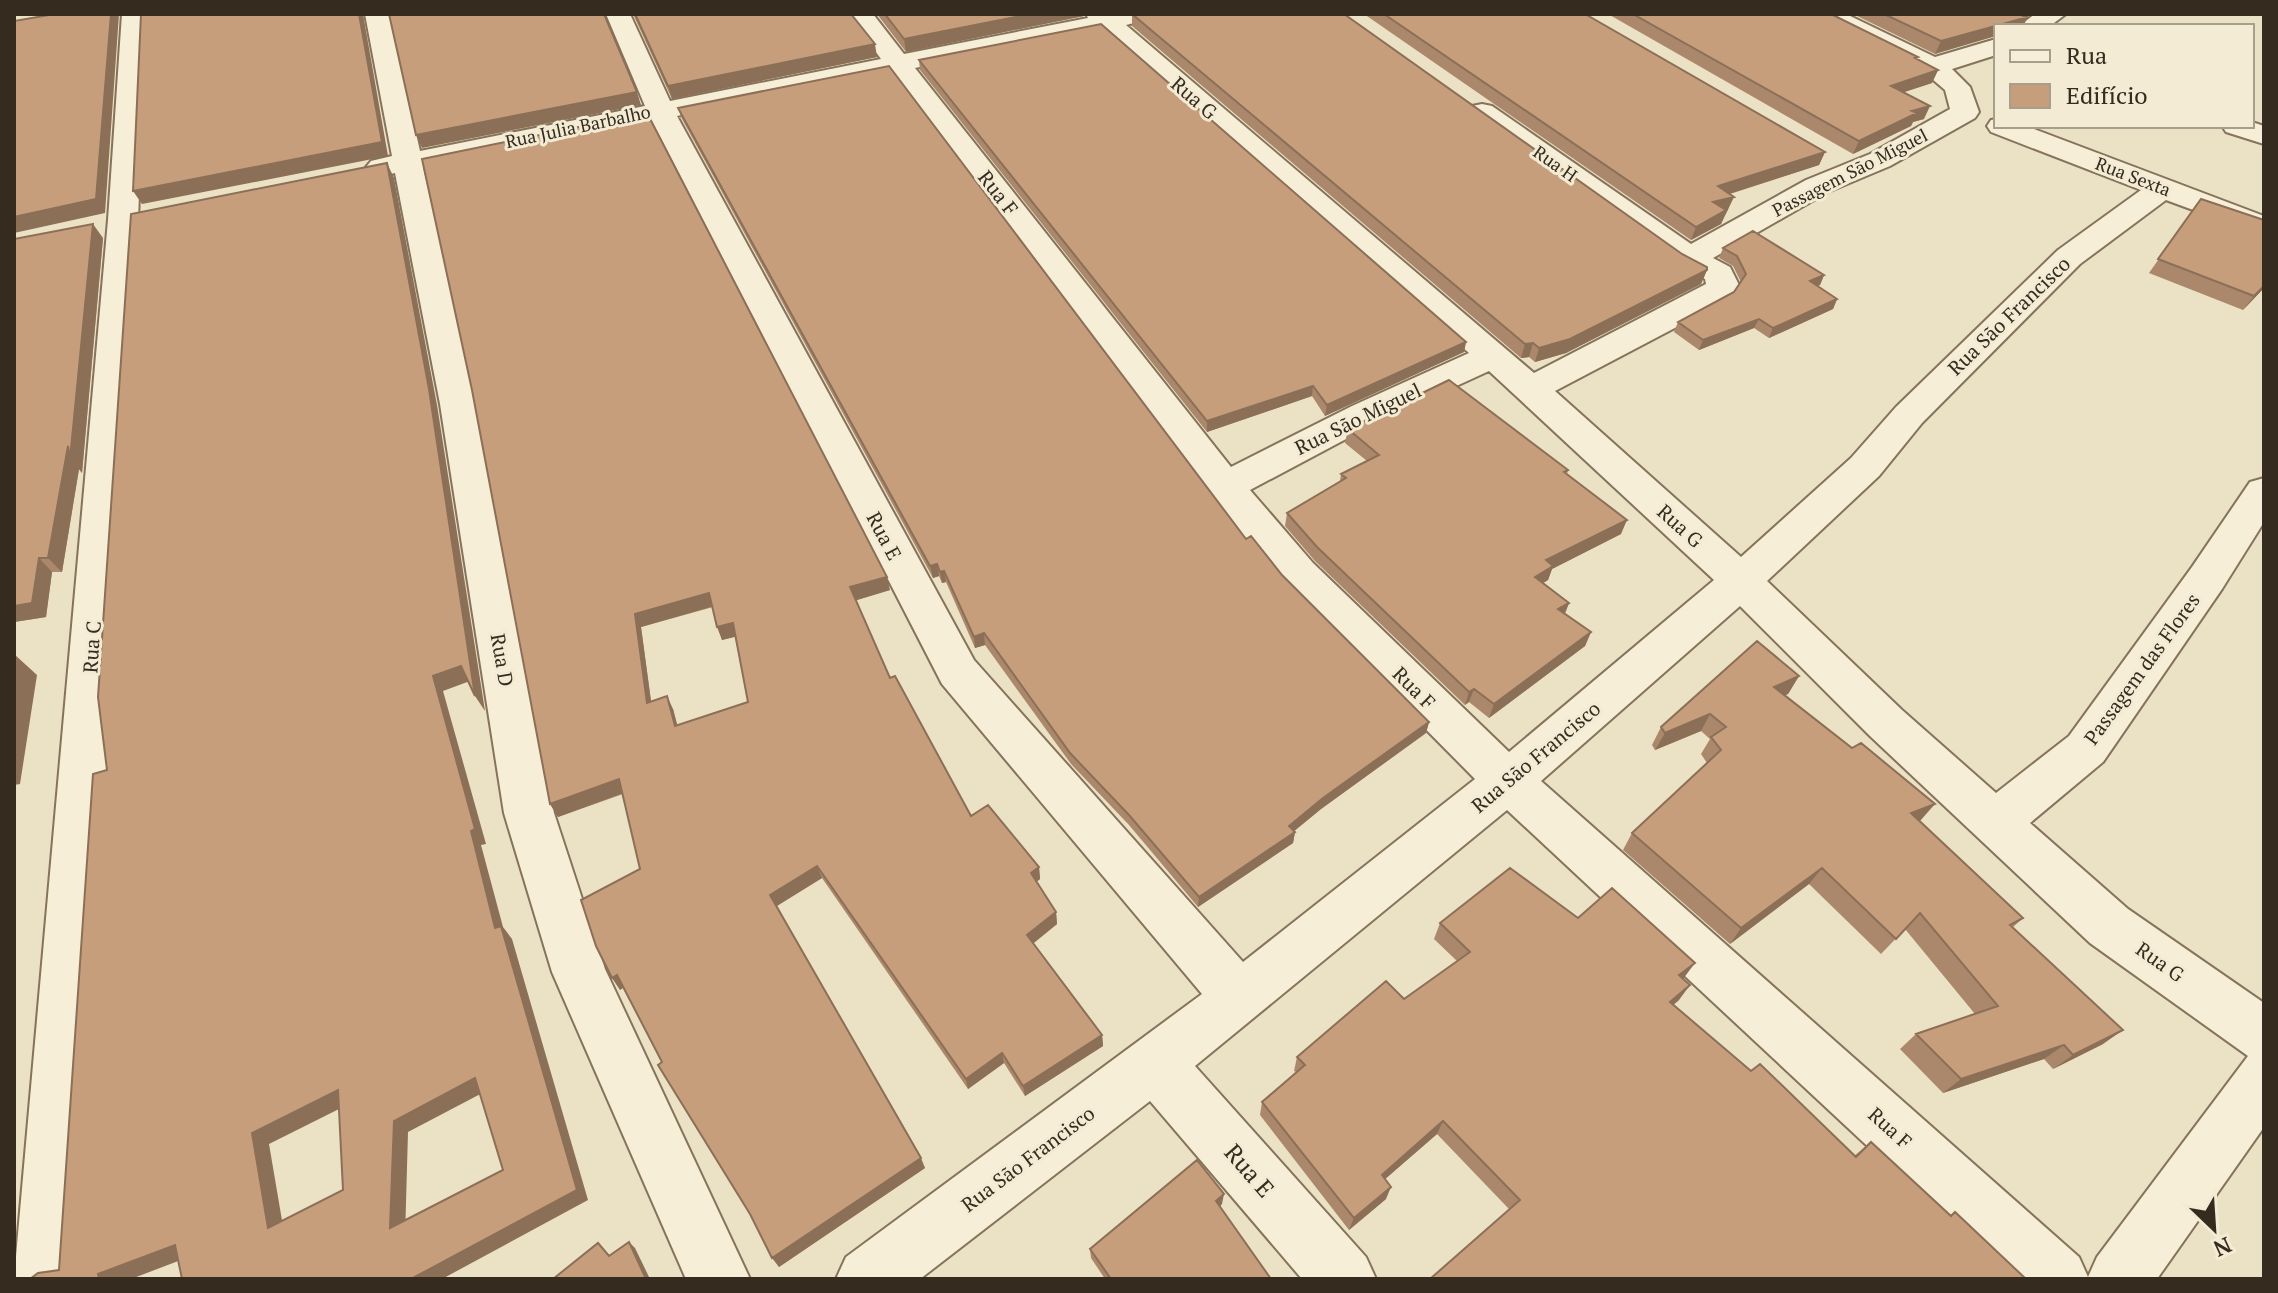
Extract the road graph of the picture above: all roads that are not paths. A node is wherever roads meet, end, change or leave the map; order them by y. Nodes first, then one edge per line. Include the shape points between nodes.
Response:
1 (134, 14) edge
2 (377, 14) edge
3 (618, 14) edge
4 (860, 14) edge
5 (1827, 14) edge
6 (2054, 14) edge
7 (1116, 17) edge
8 (2035, 24) edge
9 (1994, 48) edge
10 (899, 63) junction
11 (1933, 66) junction
12 (1458, 95) edge
13 (660, 110) junction
14 (1965, 112) junction
15 (1994, 123) edge
16 (2007, 128) edge
17 (2242, 128) edge
18 (2264, 136) edge
19 (1827, 154) edge
20 (408, 161) junction
21 (1854, 170) junction
22 (348, 174) edge
23 (2163, 188) junction
24 (2264, 227) edge
25 (1690, 258) junction
26 (1492, 356) junction
27 (1531, 389) junction
28 (1226, 486) junction
29 (2264, 491) edge
30 (1741, 581) junction
31 (1508, 781) junction
32 (1994, 823) junction
33 (1240, 998) junction
34 (2264, 1036) edge
35 (1155, 1063) junction
36 (2264, 1078) edge
37 (46, 1279) edge
38 (718, 1279) edge
39 (868, 1279) edge
40 (1344, 1279) edge
41 (2057, 1279) edge
42 (2119, 1279) edge

1 - 37 street, Rua C
2 - 20 street, Rua D
3 - 13 street, Rua E
4 - 10 street, Rua F
5 - 11 street
6 - 8 street
7 - 10 street, Rua Julia Barbalho
7 - 26 street, Rua G
9 - 11 street
10 - 13 street, Rua Julia Barbalho
10 - 28 street, Rua F
11 - 14 street via 1957,87
12 - 25 street, Rua H
13 - 20 street, Rua Julia Barbalho
13 - 33 street, Rua E via 958,672
14 - 15 street, Rua Sexta
14 - 21 street, Passagem São Miguel
16 - 23 street, Rua Sexta
17 - 18 street
19 - 21 street
20 - 22 street, Rua Julia Barbalho
20 - 38 street, Rua D via 458,404 529,813 579,972
21 - 25 street, Passagem São Miguel
23 - 24 street, Rua Sexta
23 - 30 street, Rua São Francisco via 2069,257 1909,415 1865,467
25 - 27 street via 1719,274 1723,285 1716,293
26 - 27 street, Rua G
26 - 28 street, Rua São Miguel
27 - 30 street, Rua G
28 - 31 street, Rua F via 1298,574
29 - 32 street, Passagem das Flores via 2086,749
30 - 31 street, Rua São Francisco
30 - 32 street, Rua G
31 - 33 street, Rua São Francisco
31 - 41 street, Rua F
32 - 34 street, Rua G via 2109,926
33 - 35 street, Rua São Francisco
35 - 39 street, Rua São Francisco
35 - 40 street, Rua E
36 - 42 street

